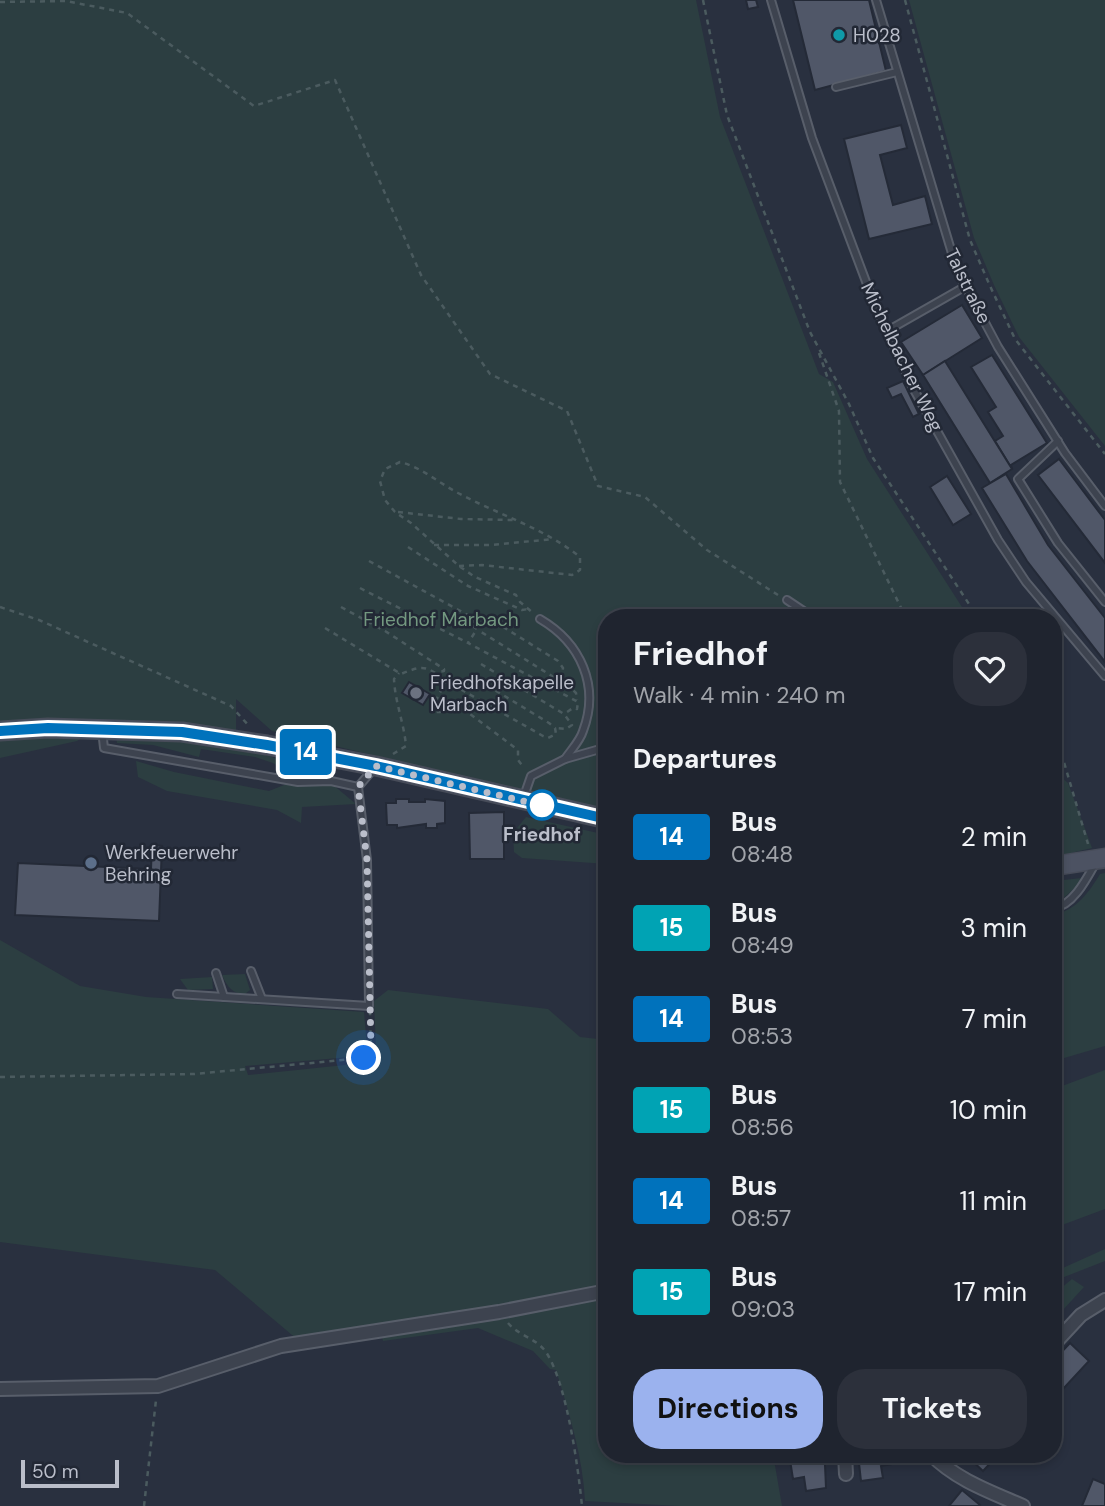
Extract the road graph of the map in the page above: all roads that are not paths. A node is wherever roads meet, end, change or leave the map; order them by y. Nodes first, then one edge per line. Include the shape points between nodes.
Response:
1 (771, 0) edge
2 (876, 0) edge
3 (897, 72) junction
4 (836, 87) dead end
5 (966, 286) junction
6 (887, 331) junction
7 (1058, 442) junction
8 (1105, 506) edge
9 (787, 600) road end
10 (1105, 602) edge
11 (800, 609) edge
12 (1049, 609) edge
13 (540, 619) road end
14 (1062, 625) edge
15 (1105, 676) edge
16 (102, 728) junction
17 (0, 731) edge
18 (598, 750) edge
19 (565, 759) junction
20 (376, 766) junction
21 (358, 787) junction
22 (522, 801) junction
23 (598, 817) edge
24 (1098, 860) edge
25 (1062, 865) edge
26 (1062, 905) edge
27 (251, 971) dead end
28 (216, 973) dead end
29 (177, 994) dead end
30 (224, 997) junction
31 (262, 999) junction
32 (598, 1293) edge
33 (1105, 1300) edge
34 (1062, 1335) edge
35 (0, 1389) edge
36 (845, 1463) edge
37 (948, 1463) edge
38 (846, 1474) dead end
39 (1023, 1506) edge

1 - 6 lane, Michelbacher Weg via 812,138
2 - 3 lane, Talstraße
3 - 4 lane
3 - 5 lane, Talstraße via 946,238
5 - 6 lane
5 - 7 lane, Talstraße
6 - 12 lane, Michelbacher Weg via 913,388 998,540
7 - 8 lane, Talstraße
7 - 10 lane via 1018,479 1058,543
9 - 11 lane
13 - 19 lane via 574,650 587,672 587,715 582,734
14 - 15 lane, Michelbacher Weg
16 - 17 main road
16 - 20 main road via 182,732
16 - 21 lane via 104,748 298,782 331,781
18 - 19 lane
19 - 22 lane via 531,776
20 - 21 lane
20 - 22 main road
21 - 31 lane via 367,860 369,1006
22 - 23 main road
24 - 25 main road
24 - 26 lane via 1082,887
27 - 31 lane
28 - 30 lane
29 - 30 lane
30 - 31 lane
32 - 35 street via 281,1346 158,1386
33 - 34 street via 1081,1315
36 - 38 street
37 - 39 street via 971,1483

